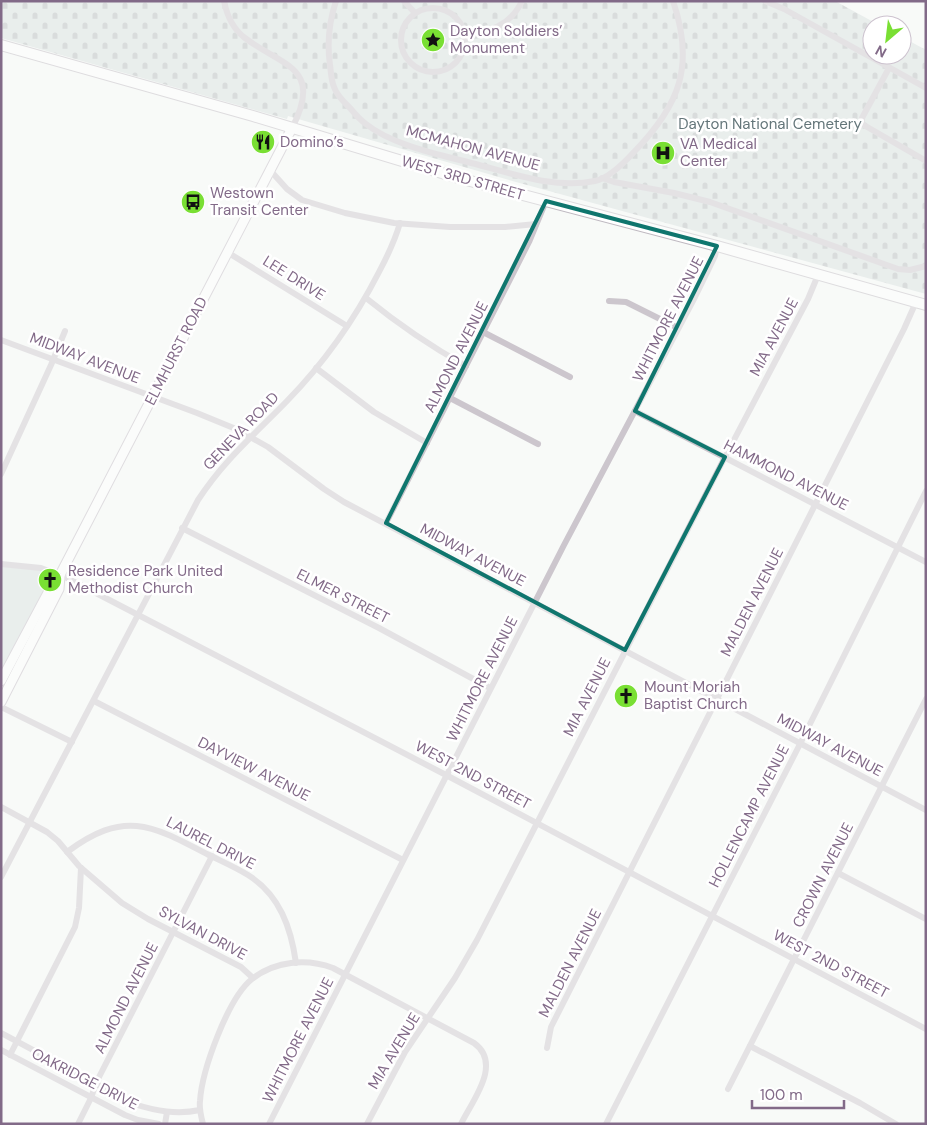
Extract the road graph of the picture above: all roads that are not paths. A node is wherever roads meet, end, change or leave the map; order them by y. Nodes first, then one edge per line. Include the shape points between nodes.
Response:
1 (224, 1) edge
2 (336, 1) edge
3 (404, 1) edge
4 (522, 1) edge
5 (673, 1) edge
6 (765, 1) edge
7 (415, 13) junction
8 (465, 36) junction
9 (1, 45) edge
10 (889, 68) junction
11 (926, 88) edge
12 (292, 128) junction
13 (926, 160) edge
14 (269, 169) junction
15 (602, 178) junction
16 (546, 201) junction
17 (400, 223) junction
18 (536, 224) junction
19 (717, 246) junction
20 (227, 252) junction
21 (926, 266) edge
22 (818, 275) junction
23 (366, 298) junction
24 (609, 301) dead end
25 (921, 304) edge
26 (347, 326) junction
27 (678, 328) junction
28 (65, 331) dead end
29 (483, 332) junction
30 (1, 340) edge
31 (54, 359) junction
32 (466, 366) junction
33 (316, 368) junction
34 (570, 377) dead end
35 (152, 396) junction
36 (450, 398) junction
37 (635, 411) junction
38 (250, 436) junction
39 (427, 443) junction
40 (538, 444) dead end
41 (725, 457) junction
42 (1, 474) edge
43 (926, 491) edge
44 (815, 504) junction
45 (386, 523) junction
46 (182, 528) junction
47 (899, 548) junction
48 (926, 562) edge
49 (1, 564) edge
50 (60, 575) junction
51 (535, 602) junction
52 (137, 614) junction
53 (625, 650) junction
54 (1, 681) edge
55 (490, 688) junction
56 (716, 699) junction
57 (926, 699) edge
58 (94, 701) junction
59 (1, 702) edge
60 (1, 707) edge
61 (72, 742) junction
62 (800, 744) junction
63 (446, 775) junction
64 (882, 787) junction
65 (1, 807) edge
66 (926, 810) edge
67 (30, 822) junction
68 (537, 822) junction
69 (67, 852) junction
70 (212, 856) junction
71 (403, 860) junction
72 (81, 868) junction
73 (630, 871) junction
74 (838, 873) junction
75 (1, 877) edge
76 (712, 916) junction
77 (926, 919) edge
78 (174, 932) junction
79 (794, 959) junction
80 (296, 962) junction
81 (346, 974) junction
82 (254, 978) junction
83 (428, 1018) junction
84 (926, 1029) edge
85 (1, 1033) edge
86 (16, 1041) junction
87 (750, 1046) junction
88 (547, 1048) dead end
89 (1, 1050) edge
90 (10, 1054) junction
91 (96, 1083) junction
92 (728, 1089) dead end
93 (91, 1098) junction
94 (200, 1110) junction
95 (167, 1112) junction
96 (78, 1124) edge
97 (159, 1124) edge
98 (165, 1124) edge
99 (203, 1124) edge
100 (269, 1124) edge
101 (367, 1124) edge
102 (462, 1124) edge
103 (606, 1124) edge
104 (896, 1124) edge

1 - 12 street via 229,17 244,37 288,63 299,76 302,99
2 - 15 street, MCMAHON AVENUE via 329,44 333,84 344,103 375,131 418,148 538,180 579,182
3 - 7 street
4 - 8 street via 516,13 502,26
5 - 15 street via 680,24 683,55 674,97 652,133 632,155
6 - 10 street
7 - 8 street via 429,9 444,11 459,23
7 - 8 street via 405,26 402,43 406,57 419,68 438,72 453,65 462,52
9 - 12 main road, WEST 3RD STREET
10 - 11 street
10 - 13 street via 862,118 862,124
12 - 14 street, ELMHURST ROAD
12 - 16 main road, WEST 3RD STREET via 429,170
14 - 17 street via 292,193 308,202
14 - 20 street, ELMHURST ROAD
15 - 21 street, MCMAHON AVENUE via 710,202 898,269
16 - 18 street, ALMOND AVENUE
16 - 19 main road, WEST 3RD STREET
17 - 18 street via 471,228
17 - 23 street, GENEVA ROAD
18 - 29 street, ALMOND AVENUE
19 - 22 main road, WEST 3RD STREET
19 - 27 street, WHITMORE AVENUE
20 - 26 street, LEE DRIVE
20 - 35 street, ELMHURST ROAD
22 - 25 main road, WEST 3RD STREET
22 - 41 street, MIA AVENUE
23 - 26 street, GENEVA ROAD
23 - 32 street via 419,339
24 - 27 street via 630,304
25 - 44 street, MALDEN AVENUE
26 - 33 street, GENEVA ROAD
27 - 37 street, WHITMORE AVENUE
28 - 31 street
29 - 32 street, ALMOND AVENUE
29 - 34 street
30 - 31 street, MIDWAY AVENUE
31 - 35 street, MIDWAY AVENUE
31 - 42 street
32 - 36 street, ALMOND AVENUE
33 - 38 street, GENEVA ROAD
33 - 39 street via 374,412
35 - 38 street, MIDWAY AVENUE
35 - 50 street, ELMHURST ROAD
36 - 39 street, ALMOND AVENUE
36 - 40 street
37 - 41 street, HAMMOND AVENUE
37 - 51 street, WHITMORE AVENUE
38 - 45 street, MIDWAY AVENUE via 334,496
38 - 46 street, GENEVA ROAD via 214,476
39 - 45 street, ALMOND AVENUE
41 - 44 street, HAMMOND AVENUE
41 - 53 street, MIA AVENUE
43 - 47 street, HOLLENCAMP AVENUE
44 - 47 street, HAMMOND AVENUE
44 - 56 street, MALDEN AVENUE
45 - 51 street, MIDWAY AVENUE
46 - 52 street, GENEVA ROAD
46 - 55 street, ELMER STREET
47 - 48 street, HAMMOND AVENUE
47 - 62 street, HOLLENCAMP AVENUE
49 - 50 street, WEST 2ND STREET via 32,567
50 - 52 street, WEST 2ND STREET
50 - 54 street, ELMHURST ROAD
50 - 59 street, ELMHURST ROAD via 59,589
51 - 53 street, MIDWAY AVENUE
51 - 55 street, WHITMORE AVENUE
52 - 58 street, GENEVA ROAD
52 - 63 street, WEST 2ND STREET
53 - 56 street, MIDWAY AVENUE
53 - 68 street, MIA AVENUE
55 - 63 street, WHITMORE AVENUE
56 - 62 street, MIDWAY AVENUE
56 - 73 street, MALDEN AVENUE
57 - 64 street, CROWN AVENUE
58 - 61 street, GENEVA ROAD
58 - 71 street, DAYVIEW AVENUE
60 - 61 street
61 - 67 street, GENEVA ROAD
62 - 64 street, MIDWAY AVENUE
62 - 76 street, HOLLENCAMP AVENUE
63 - 68 street, WEST 2ND STREET
63 - 71 street, WHITMORE AVENUE
64 - 66 street, MIDWAY AVENUE
64 - 74 street, CROWN AVENUE
65 - 67 street, SYLVAN DRIVE
67 - 69 street, SYLVAN DRIVE via 52,836
67 - 75 street, GENEVA ROAD
68 - 73 street, WEST 2ND STREET
68 - 83 street, MIA AVENUE via 467,957
69 - 70 street, LAUREL DRIVE via 103,830 138,826 165,832
69 - 72 street, SYLVAN DRIVE
70 - 78 street, ALMOND AVENUE
70 - 80 street, LAUREL DRIVE via 248,875 270,894 289,927
71 - 81 street, WHITMORE AVENUE
72 - 78 street, SYLVAN DRIVE via 122,903
72 - 86 street via 80,908 74,927
73 - 76 street, WEST 2ND STREET
73 - 88 street, MALDEN AVENUE via 551,1027
74 - 77 street
74 - 79 street, CROWN AVENUE
76 - 79 street, WEST 2ND STREET
76 - 103 street, HOLLENCAMP AVENUE
78 - 82 street, SYLVAN DRIVE via 241,967
78 - 91 street, ALMOND AVENUE
79 - 84 street, WEST 2ND STREET
79 - 87 street, CROWN AVENUE
80 - 81 street, SYLVAN DRIVE via 321,964
80 - 82 street, SYLVAN DRIVE
81 - 83 street, SYLVAN DRIVE
81 - 100 street, WHITMORE AVENUE
82 - 94 street via 239,995 214,1046 200,1098
83 - 101 street, MIA AVENUE via 402,1057
83 - 102 street, SYLVAN DRIVE via 474,1043 483,1051 486,1060 485,1077
85 - 86 street, OAKRIDGE DRIVE
86 - 90 street
86 - 91 street, OAKRIDGE DRIVE
87 - 92 street, CROWN AVENUE
87 - 104 street
89 - 90 street, OAKRIDGE DRIVE
90 - 93 street, OAKRIDGE DRIVE
91 - 93 street, ALMOND AVENUE
91 - 95 street, OAKRIDGE DRIVE via 134,1104
93 - 96 street, ALMOND AVENUE
93 - 97 street, OAKRIDGE DRIVE via 138,1120
94 - 95 street, OAKRIDGE DRIVE
94 - 99 street
95 - 98 street

